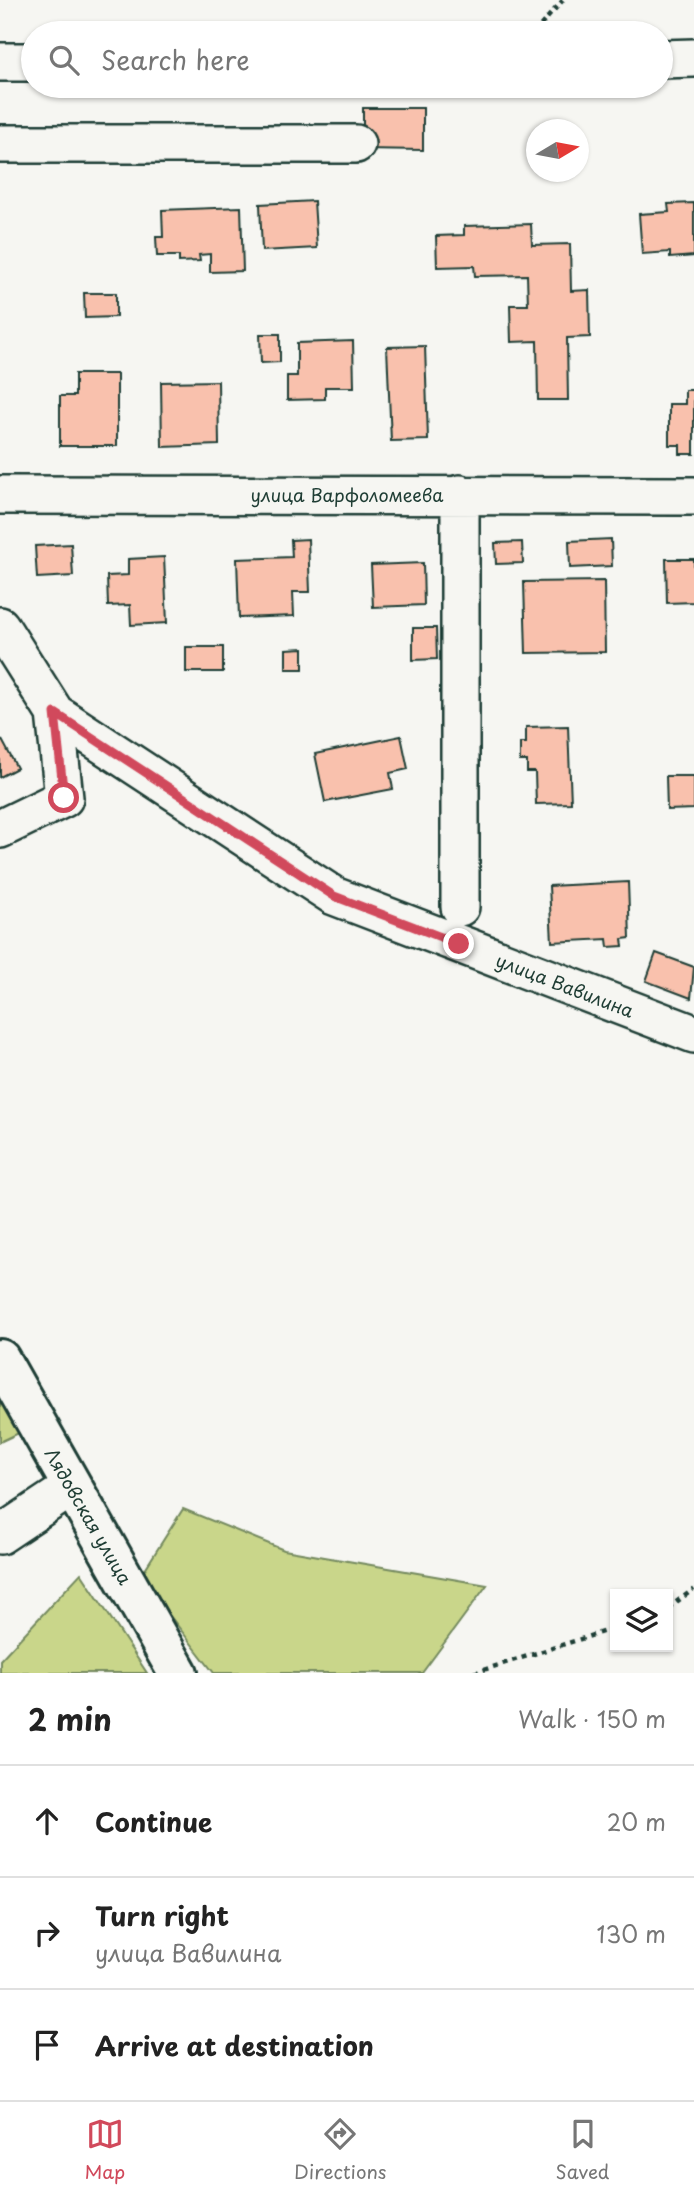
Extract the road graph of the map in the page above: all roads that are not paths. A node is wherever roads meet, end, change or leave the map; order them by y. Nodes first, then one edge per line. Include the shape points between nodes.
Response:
1 (694, 58) edge
2 (673, 59) edge
3 (0, 62) edge
4 (21, 62) edge
5 (0, 144) edge
6 (356, 144) dead end
7 (460, 494) junction
8 (0, 495) edge
9 (694, 496) edge
10 (0, 626) edge
11 (55, 713) junction
12 (0, 829) edge
13 (460, 907) dead end
14 (694, 1034) edge
15 (0, 1359) edge
16 (72, 1487) junction
17 (0, 1535) edge
18 (178, 1673) edge

1 - 2 street
3 - 4 street
5 - 6 street
7 - 8 street, улица Варфоломеева
7 - 9 street, улица Варфоломеева
7 - 13 street
10 - 11 street, улица Вавилина
11 - 12 street via 64,798
11 - 14 street, улица Вавилина via 334,896
15 - 16 main road, Лядовская улица
16 - 17 street
16 - 18 main road, Лядовская улица

